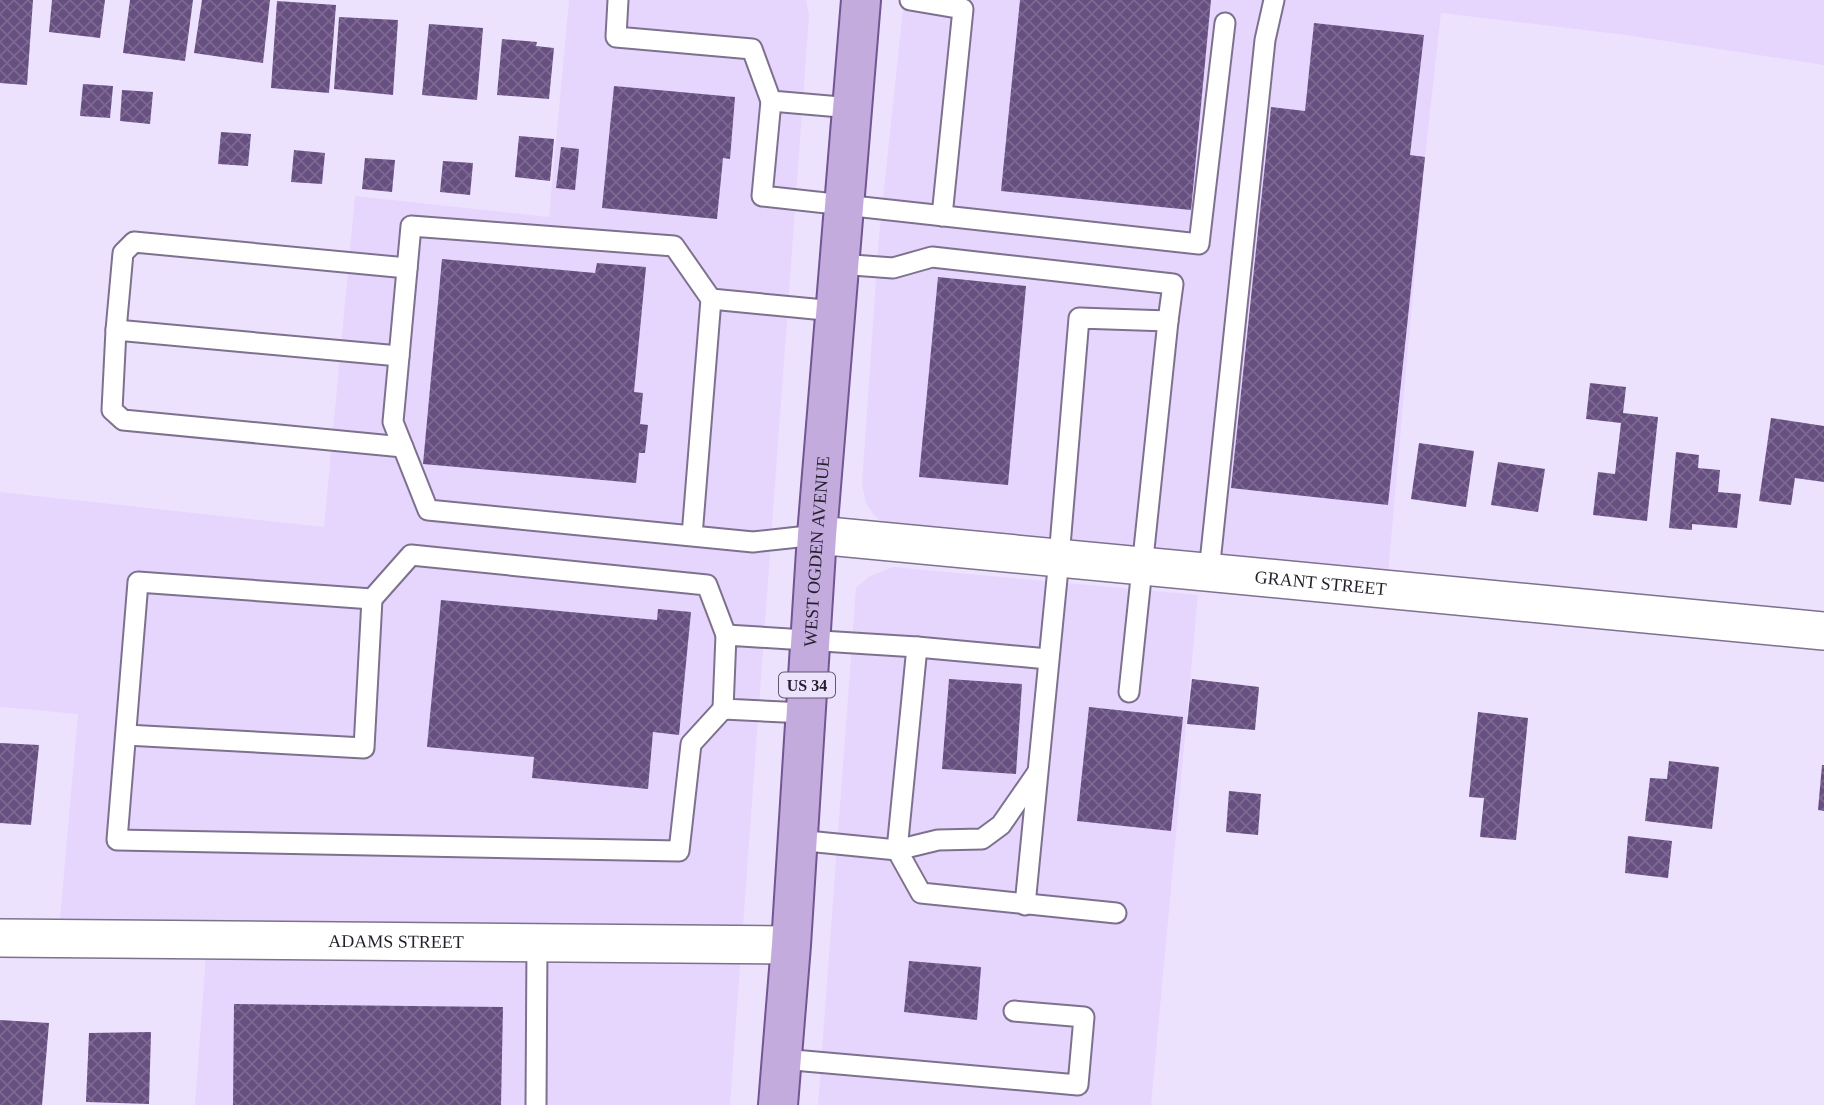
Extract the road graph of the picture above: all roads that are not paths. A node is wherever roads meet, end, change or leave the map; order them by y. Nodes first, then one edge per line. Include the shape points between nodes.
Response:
1 (618, 0) edge
2 (861, 0) edge
3 (910, 0) edge
4 (1275, 0) edge
5 (1225, 23) dead end
6 (771, 100) junction
7 (852, 108) junction
8 (844, 205) junction
9 (942, 216) junction
10 (839, 264) junction
11 (407, 268) junction
12 (711, 299) junction
13 (835, 311) junction
14 (1168, 321) junction
15 (116, 330) junction
16 (399, 356) junction
17 (403, 447) junction
18 (817, 535) junction
19 (692, 536) junction
20 (1059, 558) junction
21 (1143, 566) junction
22 (1209, 572) junction
23 (372, 599) junction
24 (1824, 631) edge
25 (726, 635) junction
26 (810, 639) junction
27 (916, 647) junction
28 (1048, 659) junction
29 (1129, 692) dead end
30 (723, 709) junction
31 (806, 713) junction
32 (126, 735) junction
33 (1037, 772) junction
34 (797, 840) junction
35 (897, 850) junction
36 (1025, 905) junction
37 (1116, 913) dead end
38 (0, 938) edge
39 (537, 942) junction
40 (791, 946) junction
41 (1014, 1011) dead end
42 (782, 1059) junction
43 (536, 1105) edge
44 (778, 1105) edge

1 - 6 lane via 616,37 752,49
2 - 7 main road, WEST OGDEN AVENUE / US 34
3 - 9 lane via 963,9
4 - 22 lane via 1265,40
5 - 9 lane via 1199,244
6 - 7 lane
6 - 8 lane via 762,196
7 - 8 main road, WEST OGDEN AVENUE / US 34
8 - 9 lane
8 - 10 main road, WEST OGDEN AVENUE / US 34
10 - 13 main road, WEST OGDEN AVENUE / US 34
10 - 14 lane via 893,268 932,257 1172,284
11 - 12 lane via 411,226 674,246
11 - 15 lane via 134,242 124,253
11 - 16 lane
12 - 13 lane
12 - 19 lane
13 - 18 main road, WEST OGDEN AVENUE / US 34
14 - 20 lane via 1079,318
14 - 21 lane
15 - 16 lane
15 - 17 lane via 113,410 123,420
16 - 17 lane via 393,422
17 - 19 lane via 428,510
18 - 19 lane via 753,542
18 - 20 street, GRANT STREET
18 - 26 main road, WEST OGDEN AVENUE / US 34
20 - 21 street, GRANT STREET
20 - 28 lane
21 - 22 street, GRANT STREET
21 - 29 lane
22 - 24 street, GRANT STREET
23 - 25 lane via 411,555 707,585
23 - 32 lane via 364,748
23 - 32 lane via 138,582
25 - 26 lane
25 - 30 lane
26 - 27 lane
26 - 31 main road, WEST OGDEN AVENUE / US 34
27 - 28 lane
27 - 35 lane
28 - 33 lane
30 - 31 lane
30 - 32 lane via 691,744 679,850 117,840
31 - 34 main road, WEST OGDEN AVENUE / US 34
33 - 35 lane via 1001,825 982,839 938,840
33 - 36 lane
34 - 35 lane
34 - 40 main road, WEST OGDEN AVENUE / US 34
35 - 36 lane via 921,893
36 - 37 lane
38 - 39 street, ADAMS STREET
39 - 40 street, ADAMS STREET
39 - 43 lane
40 - 42 main road, WEST OGDEN AVENUE / US 34
41 - 42 lane via 1084,1017 1078,1085
42 - 44 main road, WEST OGDEN AVENUE / US 34

